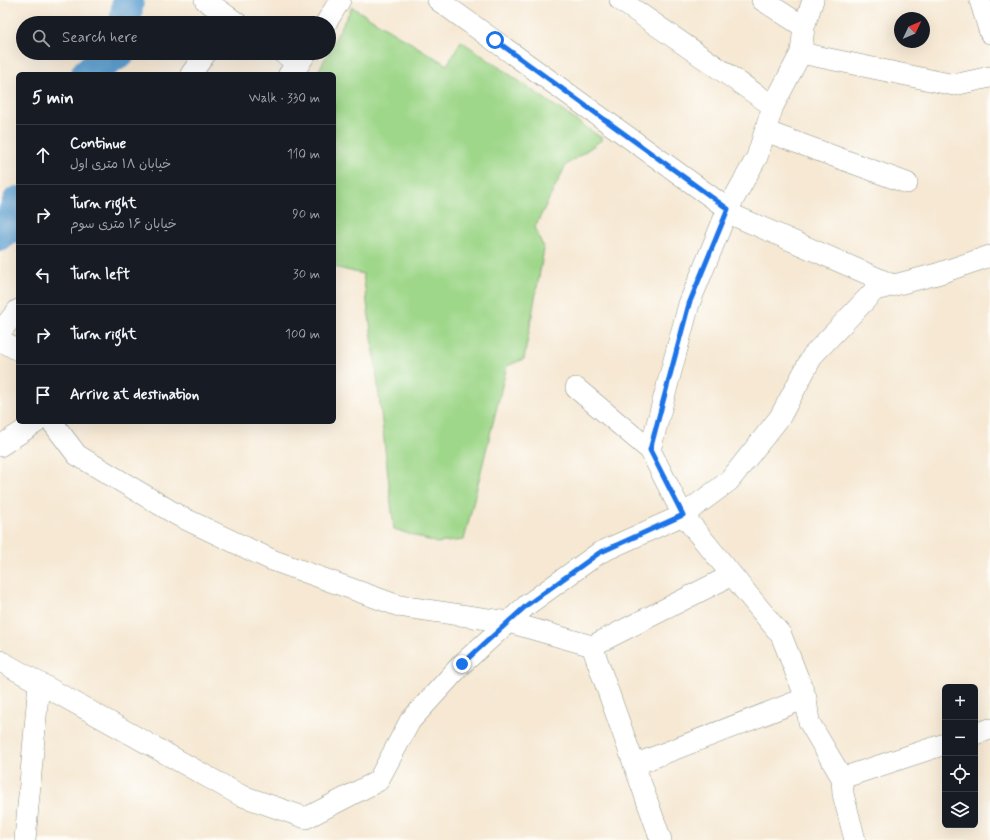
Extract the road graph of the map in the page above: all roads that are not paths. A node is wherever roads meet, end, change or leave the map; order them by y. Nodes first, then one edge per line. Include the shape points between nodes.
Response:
1 (205, 0) edge
2 (340, 0) edge
3 (438, 0) edge
4 (620, 0) edge
5 (762, 0) edge
6 (813, 0) edge
7 (980, 0) edge
8 (225, 16) edge
9 (330, 16) edge
10 (804, 27) junction
11 (990, 33) edge
12 (801, 52) junction
13 (201, 60) edge
14 (192, 72) edge
15 (990, 77) edge
16 (773, 106) junction
17 (765, 131) junction
18 (907, 183) dead end
19 (727, 211) junction
20 (990, 256) edge
21 (893, 285) junction
22 (16, 312) edge
23 (0, 332) edge
24 (0, 340) edge
25 (16, 349) edge
26 (576, 388) dead end
27 (34, 424) edge
28 (54, 424) edge
29 (0, 446) edge
30 (650, 450) junction
31 (683, 515) junction
32 (732, 575) junction
33 (508, 622) junction
34 (592, 646) junction
35 (0, 661) edge
36 (39, 683) junction
37 (806, 698) junction
38 (990, 729) edge
39 (978, 733) edge
40 (942, 745) edge
41 (634, 765) junction
42 (842, 778) junction
43 (26, 840) edge
44 (661, 840) edge
45 (855, 840) edge

1 - 8 street
2 - 9 street
3 - 19 street
4 - 16 street
5 - 10 street
6 - 10 street
7 - 11 street
10 - 12 street
12 - 15 street via 954,85
12 - 16 street
13 - 14 street
16 - 17 street
17 - 18 street
17 - 19 street via 757,157
19 - 21 street
19 - 30 street via 689,304
20 - 21 street via 937,274
21 - 31 street via 876,290 813,355 780,417 729,481
22 - 23 street
24 - 25 street
26 - 30 street
27 - 29 street
28 - 33 street via 77,455 179,516 272,560 399,606
30 - 31 street
31 - 32 street
31 - 33 street via 599,553 527,605
32 - 34 street
32 - 37 street via 781,635
33 - 34 street
33 - 36 street via 462,664 410,721 378,781 306,818 240,795
34 - 41 street
35 - 36 street
36 - 43 street
37 - 41 street
37 - 42 street via 809,722
38 - 39 street
40 - 42 street
41 - 44 street
42 - 45 street via 843,794

